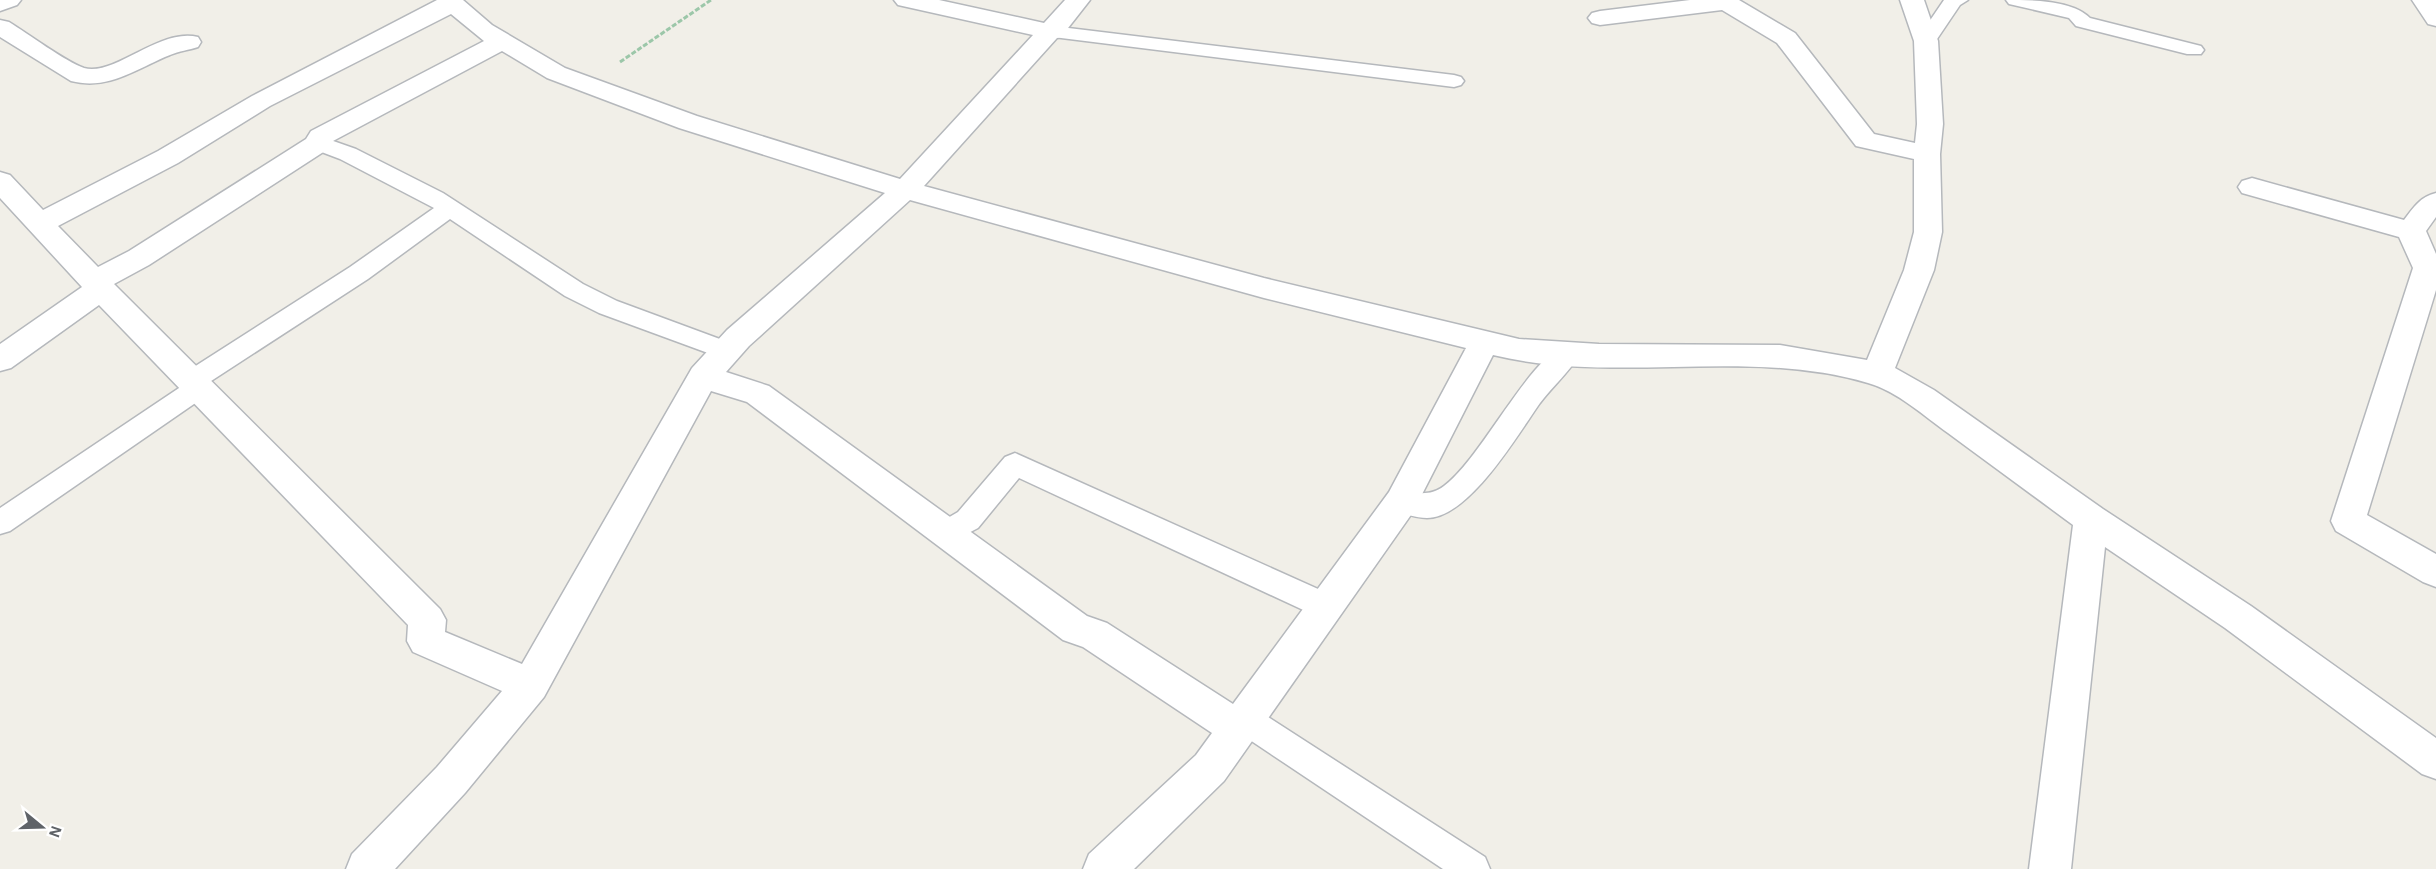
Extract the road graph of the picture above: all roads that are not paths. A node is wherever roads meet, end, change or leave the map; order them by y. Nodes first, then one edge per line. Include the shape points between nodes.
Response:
1 (9, 0) edge
2 (906, 0) edge
3 (1078, 0) edge
4 (1912, 0) edge
5 (1958, 0) edge
6 (2016, 0) edge
7 (2424, 0) edge
8 (1723, 1) edge
9 (450, 2) edge
10 (0, 4) edge
11 (1600, 18) dead end
12 (2436, 19) edge
13 (0, 27) edge
14 (1052, 32) junction
15 (502, 41) junction
16 (1926, 41) junction
17 (189, 42) dead end
18 (2194, 50) dead end
19 (1454, 81) dead end
20 (319, 143) junction
21 (1927, 154) junction
22 (0, 181) edge
23 (2252, 187) dead end
24 (906, 190) junction
25 (2436, 202) edge
26 (450, 208) junction
27 (41, 223) junction
28 (2411, 231) junction
29 (2432, 269) edge
30 (98, 285) junction
31 (1484, 344) junction
32 (727, 351) junction
33 (1568, 353) junction
34 (0, 360) edge
35 (1877, 374) junction
36 (703, 376) junction
37 (195, 384) junction
38 (1401, 502) junction
39 (2091, 519) junction
40 (0, 523) edge
41 (944, 534) junction
42 (2436, 572) edge
43 (1326, 606) junction
44 (530, 685) junction
45 (1240, 723) junction
46 (2436, 760) edge
47 (367, 869) edge
48 (1104, 869) edge
49 (1473, 869) edge
50 (2050, 869) edge

1 - 10 street
2 - 14 street
3 - 14 street
4 - 16 street
5 - 16 lane via 1953,1
6 - 18 lane via 2076,14 2083,22
7 - 12 street
8 - 11 street
8 - 21 street via 1786,38 1865,140
9 - 15 street
9 - 27 street
13 - 17 street via 80,76 111,74 162,49
14 - 19 lane
14 - 24 street
15 - 20 street via 320,137
15 - 24 street via 556,73 688,122
16 - 21 street via 1930,124
20 - 26 lane via 348,154
20 - 30 street
21 - 35 street via 1928,232 1919,270
22 - 27 street
23 - 28 street
24 - 31 street
24 - 32 street
25 - 28 street
26 - 32 lane via 574,290 608,307
26 - 37 lane
27 - 30 street
28 - 29 street
29 - 42 street via 2348,521
30 - 34 street
30 - 37 street
31 - 33 street
31 - 38 street
32 - 36 street
33 - 35 street via 1780,356
33 - 38 lane via 1544,378 1475,473 1453,495 1428,507
35 - 39 street via 1923,398
36 - 41 street via 758,394
36 - 44 street
37 - 40 lane
37 - 44 street via 427,620 426,641
38 - 43 street
39 - 46 street via 2238,617
39 - 50 street
41 - 43 lane via 968,520 1015,464
41 - 45 street via 1076,629 1094,634
43 - 45 street
44 - 47 street via 451,780
45 - 48 street via 1210,768
45 - 49 lane

